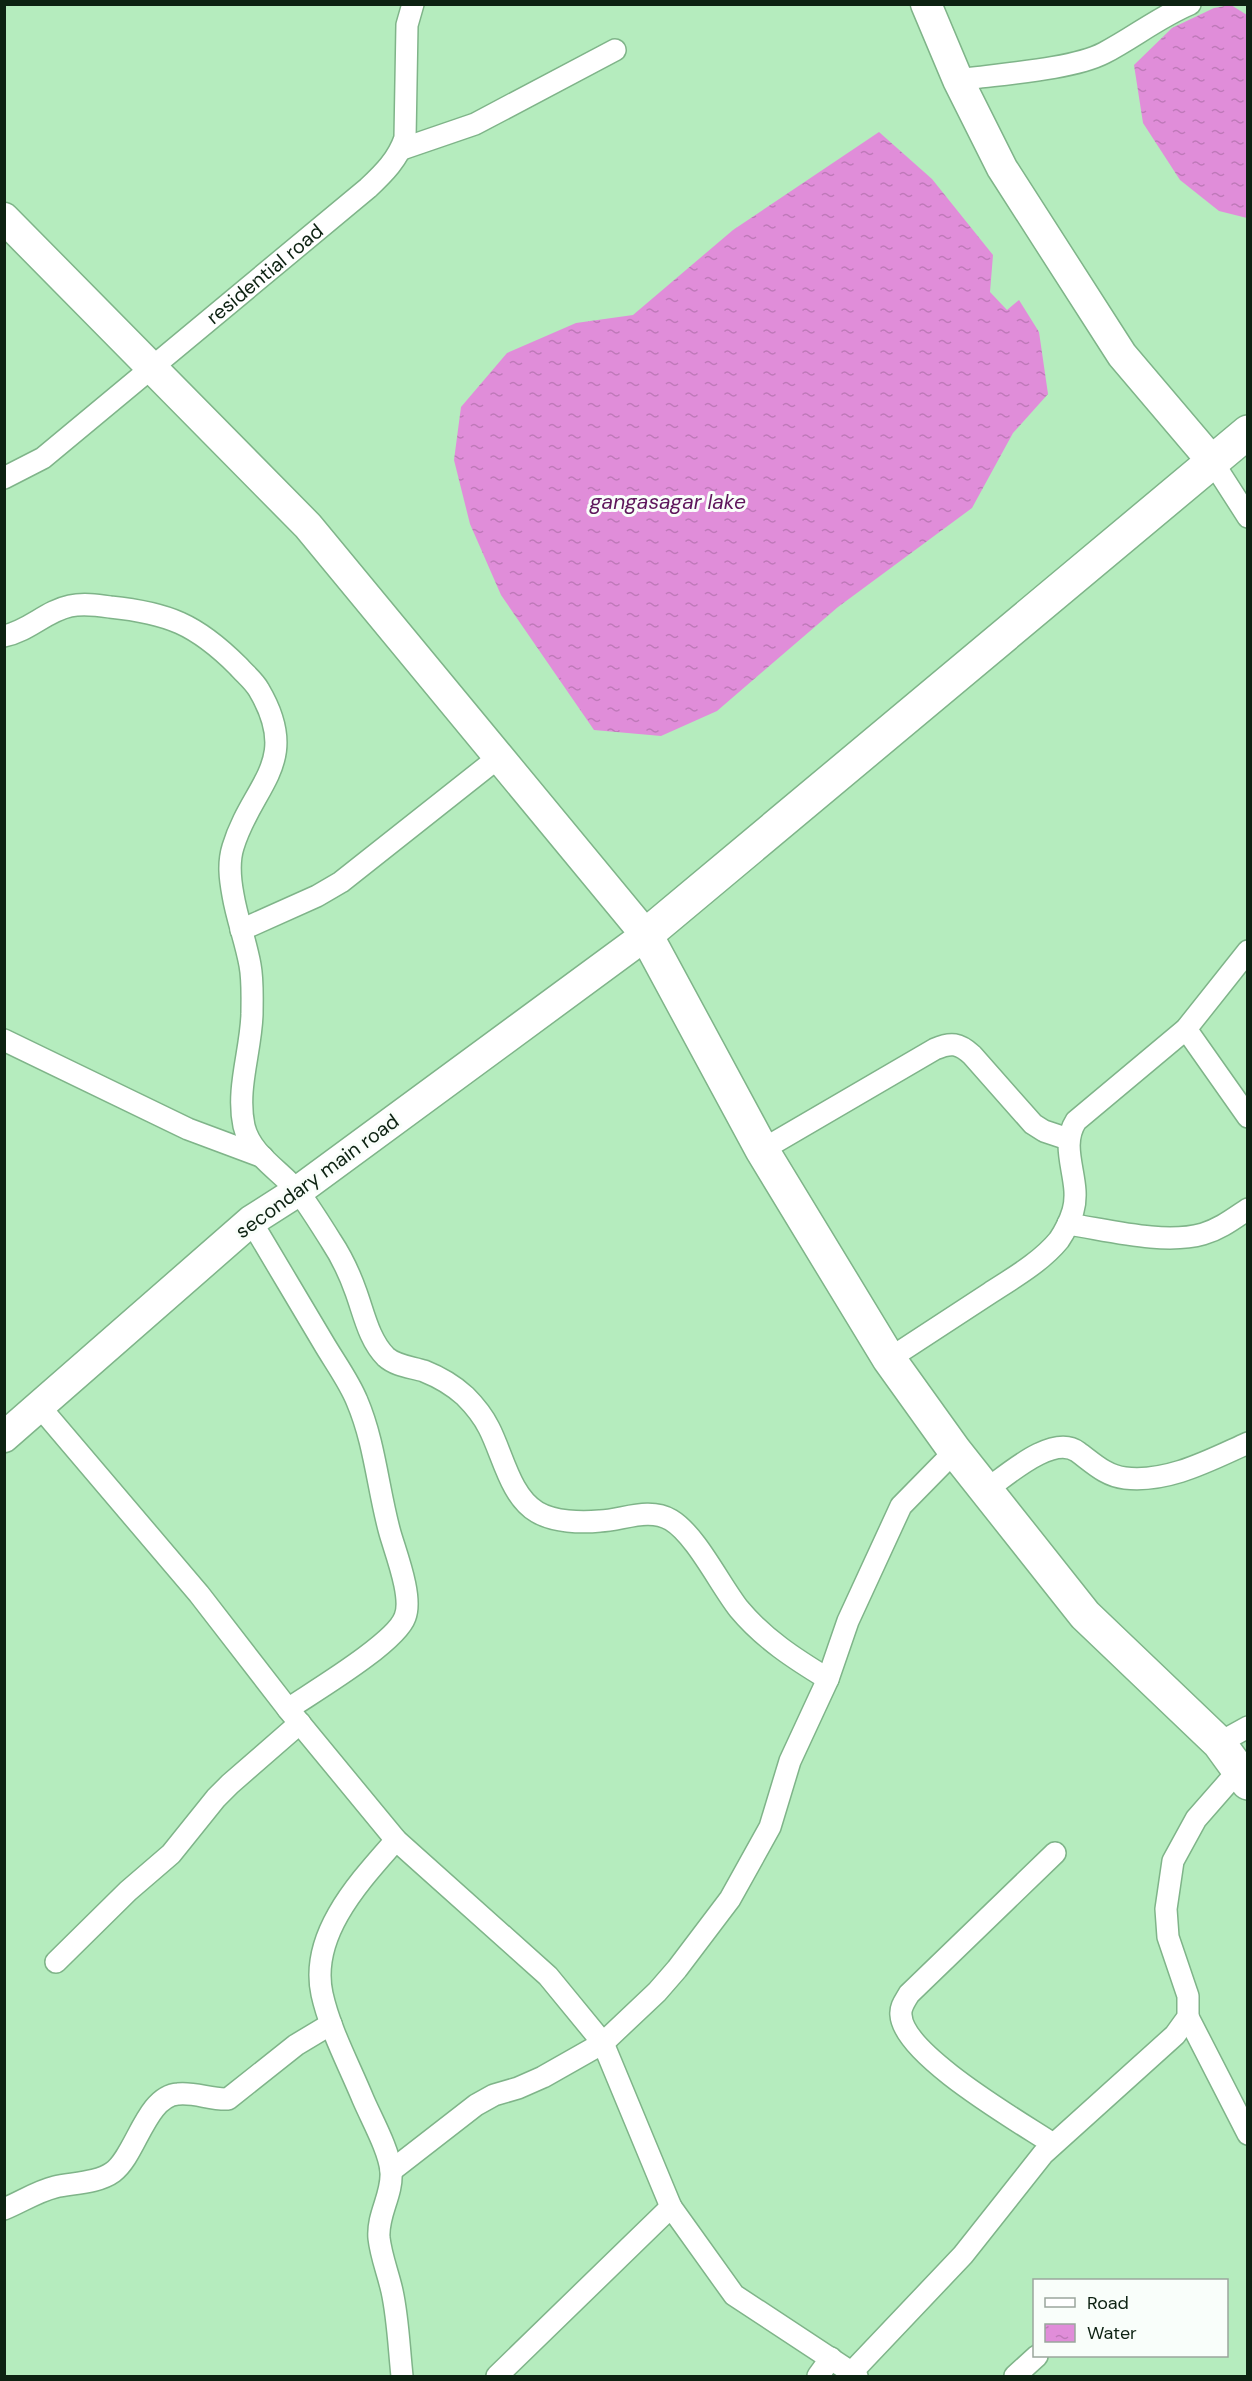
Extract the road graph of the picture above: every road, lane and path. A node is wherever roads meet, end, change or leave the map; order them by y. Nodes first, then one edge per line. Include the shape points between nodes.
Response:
1 (413, 4) edge
2 (926, 4) edge
3 (1190, 4) edge
4 (615, 50) dead end
5 (958, 80) junction
6 (402, 149) junction
7 (4, 218) edge
8 (152, 369) junction
9 (1248, 432) edge
10 (1212, 461) junction
11 (4, 478) edge
12 (1248, 517) edge
13 (4, 636) edge
14 (499, 757) junction
15 (241, 930) junction
16 (646, 935) junction
17 (1248, 951) edge
18 (1186, 1029) junction
19 (4, 1040) edge
20 (1248, 1117) edge
21 (1068, 1139) junction
22 (762, 1150) junction
23 (263, 1157) junction
24 (298, 1191) junction
25 (1248, 1209) edge
26 (251, 1221) junction
27 (1068, 1224) junction
28 (889, 1359) junction
29 (40, 1407) junction
30 (4, 1437) edge
31 (1248, 1443) edge
32 (955, 1451) junction
33 (986, 1491) junction
34 (828, 1679) junction
35 (294, 1716) junction
36 (1248, 1726) edge
37 (1219, 1743) junction
38 (1243, 1777) edge
39 (396, 1840) junction
40 (1054, 1853) dead end
41 (56, 1962) dead end
42 (1188, 2017) junction
43 (331, 2024) junction
44 (603, 2043) junction
45 (1248, 2134) edge
46 (1053, 2145) junction
47 (391, 2171) junction
48 (671, 2207) junction
49 (4, 2209) edge
50 (1034, 2357) edge
51 (831, 2358) junction
52 (855, 2374) edge
53 (402, 2376) edge
54 (497, 2376) edge
55 (818, 2376) edge
56 (1015, 2376) edge

1 - 6 street, residential road via 407,25
2 - 5 street
3 - 5 street via 1104,53 1083,60
4 - 6 street via 474,124
5 - 10 street via 1002,168 1122,355
6 - 8 street, residential road via 368,188
7 - 8 street
8 - 11 street, residential road via 42,458
8 - 14 street via 308,526
9 - 10 main road
10 - 12 street
10 - 16 main road
13 - 15 street via 22,632 69,606 85,604 162,614 219,647 257,686 276,736 274,765 232,849 230,872
14 - 15 street via 341,882
14 - 16 street
15 - 23 street via 251,969 252,1018 244,1073 243,1120 252,1144
16 - 22 main road
16 - 24 street, secondary main road
17 - 18 street
18 - 20 street
18 - 21 street via 1085,1111
19 - 23 street via 188,1129
21 - 22 street via 1033,1124 972,1055 952,1043 935,1049
21 - 27 street via 1074,1208
22 - 28 main road
23 - 24 street
24 - 26 street, secondary main road
24 - 34 street via 334,1246 368,1329 384,1355 446,1382 465,1396 487,1424 524,1501 538,1512 561,1520 599,1521 643,1514 670,1519 693,1540 755,1626 773,1643
25 - 27 street via 1224,1226 1185,1237 1156,1237
26 - 29 street, secondary main road
26 - 35 street via 357,1400 407,1602 406,1617 399,1628
27 - 28 street via 1046,1253
28 - 32 main road
29 - 30 street, secondary main road
29 - 35 street via 199,1593
31 - 33 street via 1173,1474 1144,1479 1108,1474 1075,1449 1064,1447 1030,1458
32 - 33 main road
32 - 34 street via 901,1506 848,1621
33 - 37 main road via 1085,1616
34 - 44 street via 790,1761 770,1827 730,1899 657,1992
35 - 39 street
35 - 41 street via 216,1798 171,1854
36 - 37 street
37 - 38 main road
38 - 42 street via 1196,1819 1173,1861 1166,1909 1168,1937 1188,1996
39 - 43 street via 361,1880 326,1941 321,1992
39 - 44 street via 548,1976
40 - 46 street via 909,1994 901,2017 905,2029 941,2070
42 - 45 street
42 - 46 street via 1175,2036
43 - 47 street
43 - 49 street via 296,2045 228,2099 178,2094 167,2097 111,2174 53,2188
44 - 47 street via 543,2077 494,2094
44 - 48 street
46 - 52 street via 963,2255
47 - 53 street via 379,2236 392,2292
48 - 51 street via 734,2295
48 - 54 street
50 - 56 street
51 - 52 street
51 - 55 street

